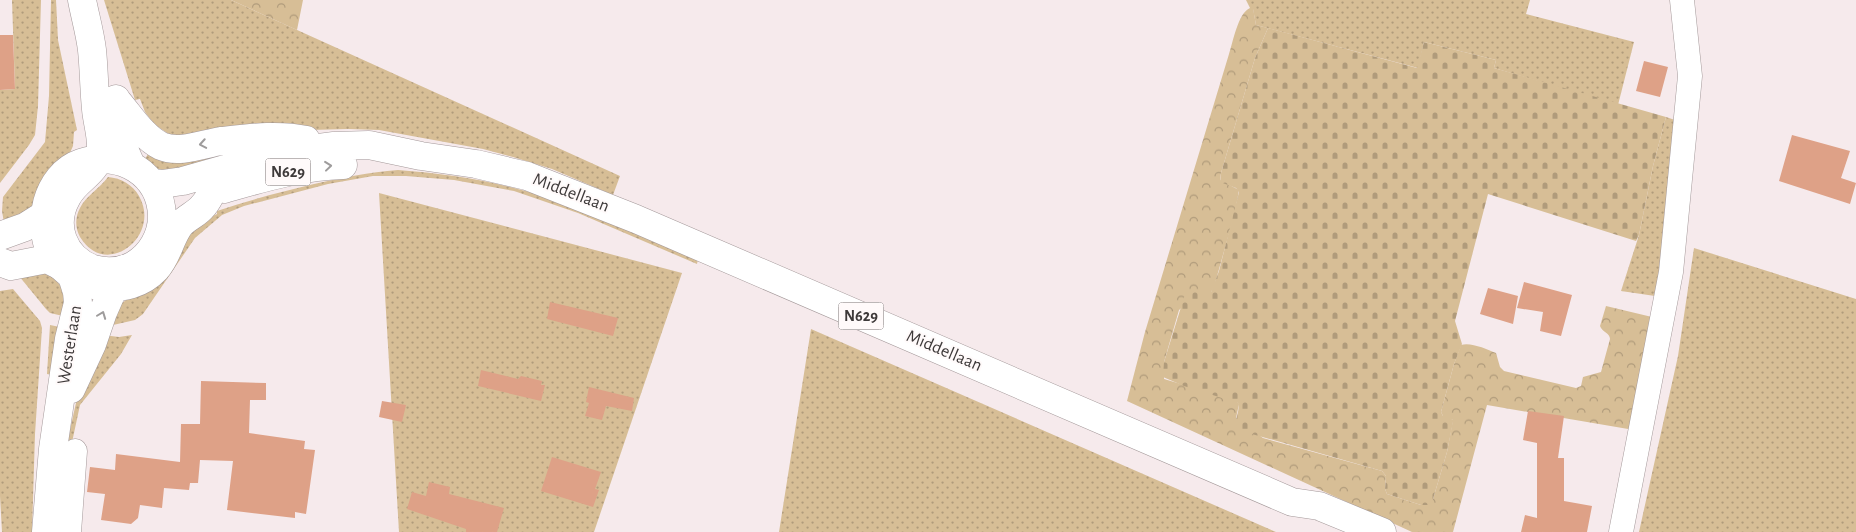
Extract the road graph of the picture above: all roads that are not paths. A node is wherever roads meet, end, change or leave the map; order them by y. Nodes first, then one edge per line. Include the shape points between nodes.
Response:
1 (82, 0) edge
2 (1682, 0) edge
3 (92, 48) junction
4 (118, 102) junction
5 (334, 146) junction
6 (421, 156) junction
7 (89, 161) junction
8 (131, 165) junction
9 (152, 183) junction
10 (44, 215) junction
11 (170, 226) junction
12 (0, 236) edge
13 (61, 259) junction
14 (0, 260) edge
15 (120, 278) junction
16 (58, 414) junction
17 (75, 451) dead end
18 (1292, 502) junction
19 (46, 532) edge
20 (69, 532) edge
21 (1341, 532) edge
22 (1382, 532) edge
23 (1622, 532) edge

1 - 3 main road
2 - 23 street via 1690,76 1671,272
3 - 4 main road
3 - 7 main road via 82,102 86,137 83,156
5 -> 4 main road via 283,137 169,148 150,138
4 - 8 main road via 124,149
5 - 6 main road, Middellaan / N629 via 369,145
5 - 9 main road, Middellaan / N629 via 257,160 183,181
11 -> 6 main road, Middellaan / N629 via 169,211 174,206 212,192 327,165 367,164
6 - 18 main road, Middellaan / N629 via 449,158 510,171 584,197
7 - 8 main road via 113,160
7 - 10 main road via 65,174 54,187
7 - 13 main road via 92,172 71,190 61,211
8 - 9 main road
9 - 11 main road
10 - 12 main road
10 - 13 main road via 45,233
11 - 15 main road via 152,250
13 - 14 main road
13 - 15 main road
13 - 16 main road, Westerlaan via 77,292 78,303
16 -> 15 main road, Westerlaan
16 - 19 main road, Westerlaan
17 - 20 street
18 - 21 main road, Middellaan / N629 via 1314,520
18 - 22 main road, Middellaan / N629 via 1319,506

